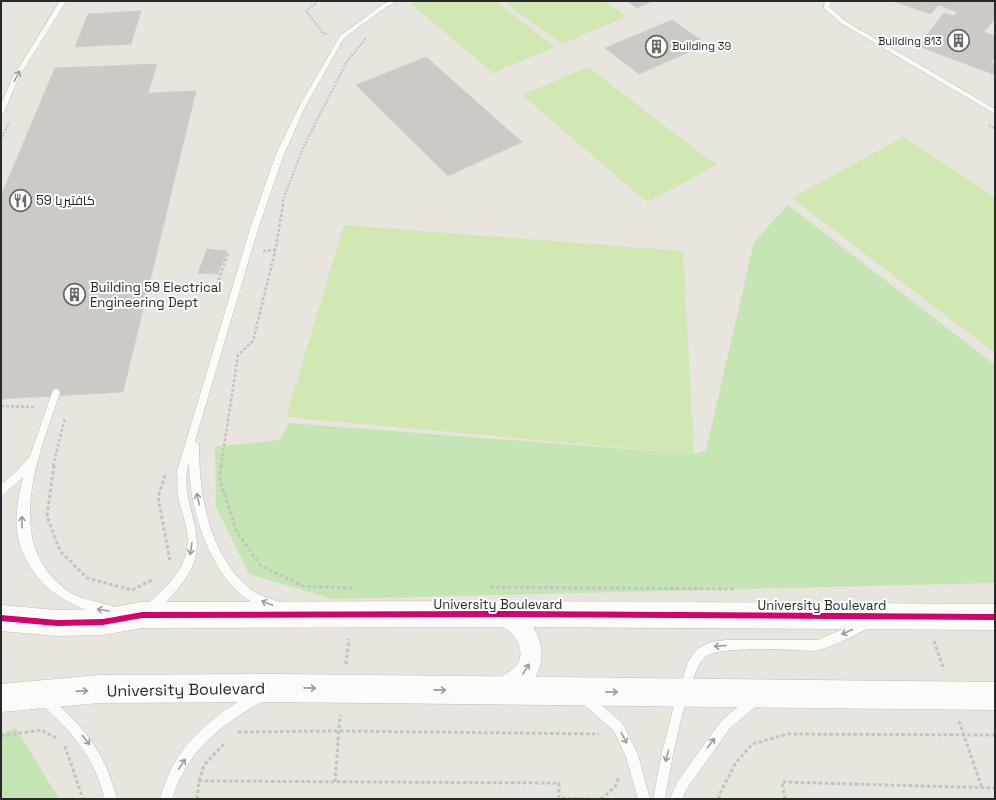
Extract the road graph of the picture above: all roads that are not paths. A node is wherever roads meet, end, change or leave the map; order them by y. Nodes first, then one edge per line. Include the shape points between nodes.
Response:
1 (62, 1) edge
2 (395, 1) edge
3 (828, 1) edge
4 (1, 112) edge
5 (995, 112) edge
6 (56, 393) dead end
7 (195, 430) junction
8 (34, 457) junction
9 (1, 490) edge
10 (493, 614) junction
11 (142, 615) junction
12 (318, 616) junction
13 (883, 616) junction
14 (995, 617) edge
15 (1, 618) edge
16 (274, 688) junction
17 (496, 691) junction
18 (577, 691) junction
19 (684, 693) junction
20 (763, 693) junction
21 (38, 694) junction
22 (995, 696) edge
23 (1, 698) edge
24 (111, 799) edge
25 (166, 799) edge
26 (644, 799) edge
27 (660, 799) edge
28 (676, 799) edge

4 -> 1 lane via 16,77
2 - 7 lane via 378,10 342,37 303,105 280,154 254,229
3 - 5 lane via 826,7 843,22
6 - 8 lane
7 -> 11 lane via 182,471 183,497 193,533 186,571 177,584
12 -> 7 lane via 267,604 236,582 224,568 205,528 196,488 193,461
8 - 9 lane via 22,472
11 -> 8 lane via 98,609 74,601 54,587 37,569 28,553 21,510
10 - 12 street, University Boulevard
10 - 13 street, University Boulevard
17 -> 10 street via 518,680 528,668 532,657 530,641 523,630 513,622
11 - 12 street, University Boulevard
11 - 15 street, University Boulevard via 103,622 56,623
13 - 14 street, University Boulevard
13 -> 19 lane via 818,645 712,647 698,656 690,670
16 -> 17 street, University Boulevard
21 -> 16 street, University Boulevard via 99,689
25 -> 16 lane via 179,767 204,735 232,713
17 - 18 street, University Boulevard
18 -> 19 street, University Boulevard
18 -> 26 lane via 618,727 632,755
19 - 20 street, University Boulevard
19 -> 27 lane via 661,781
20 - 22 street, University Boulevard
28 -> 20 lane via 688,775 726,724
21 - 23 street, University Boulevard
21 -> 24 lane via 78,730 94,750 105,775

